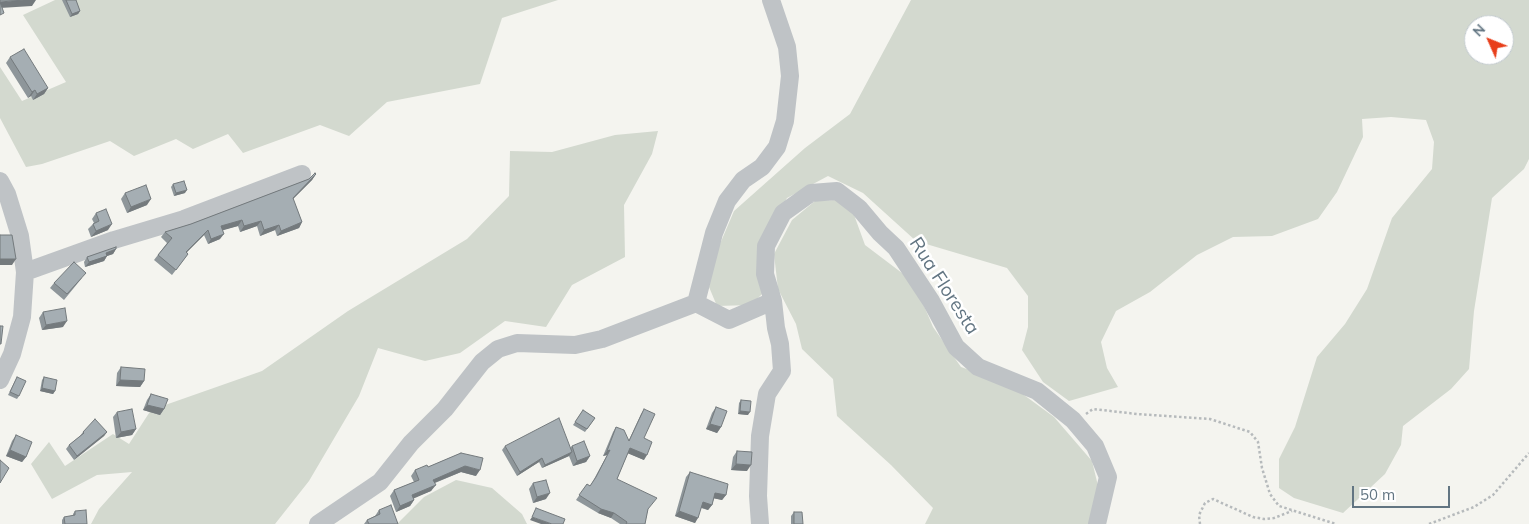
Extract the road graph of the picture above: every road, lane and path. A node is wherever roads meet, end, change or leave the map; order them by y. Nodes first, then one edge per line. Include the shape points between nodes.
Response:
1 (771, 0) edge
2 (302, 174) dead end
3 (0, 181) edge
4 (25, 272) junction
5 (772, 301) junction
6 (696, 303) junction
7 (0, 380) edge
8 (1082, 430) junction
9 (1529, 453) edge
10 (1292, 511) junction
11 (318, 524) edge
12 (760, 524) edge
13 (1096, 524) edge
14 (1200, 524) edge
15 (1336, 524) edge
16 (1429, 524) edge

1 - 6 street via 787,47 790,76 785,121 777,147 762,167 743,180 728,201 714,233
2 - 4 street via 184,219
3 - 4 street via 20,236
4 - 7 street via 22,316 12,354
5 - 6 street via 729,320
5 - 8 street, Rua Floresta via 765,274 766,246 784,213 811,192 837,191 859,208 896,248 956,347 978,367 1037,391
5 - 12 street, Rua Floresta via 782,371 767,394 760,436
6 - 11 street via 602,339 575,345 517,343 498,349 482,362 380,482
8 - 10 path via 1086,415 1093,409 1210,419 1232,425 1250,432 1258,442 1270,494 1279,506
8 - 13 street, Rua Floresta via 1095,446 1108,477
9 - 16 path via 1493,495 1474,507
10 - 14 path via 1264,519 1213,499 1205,503 1199,514
10 - 15 path

